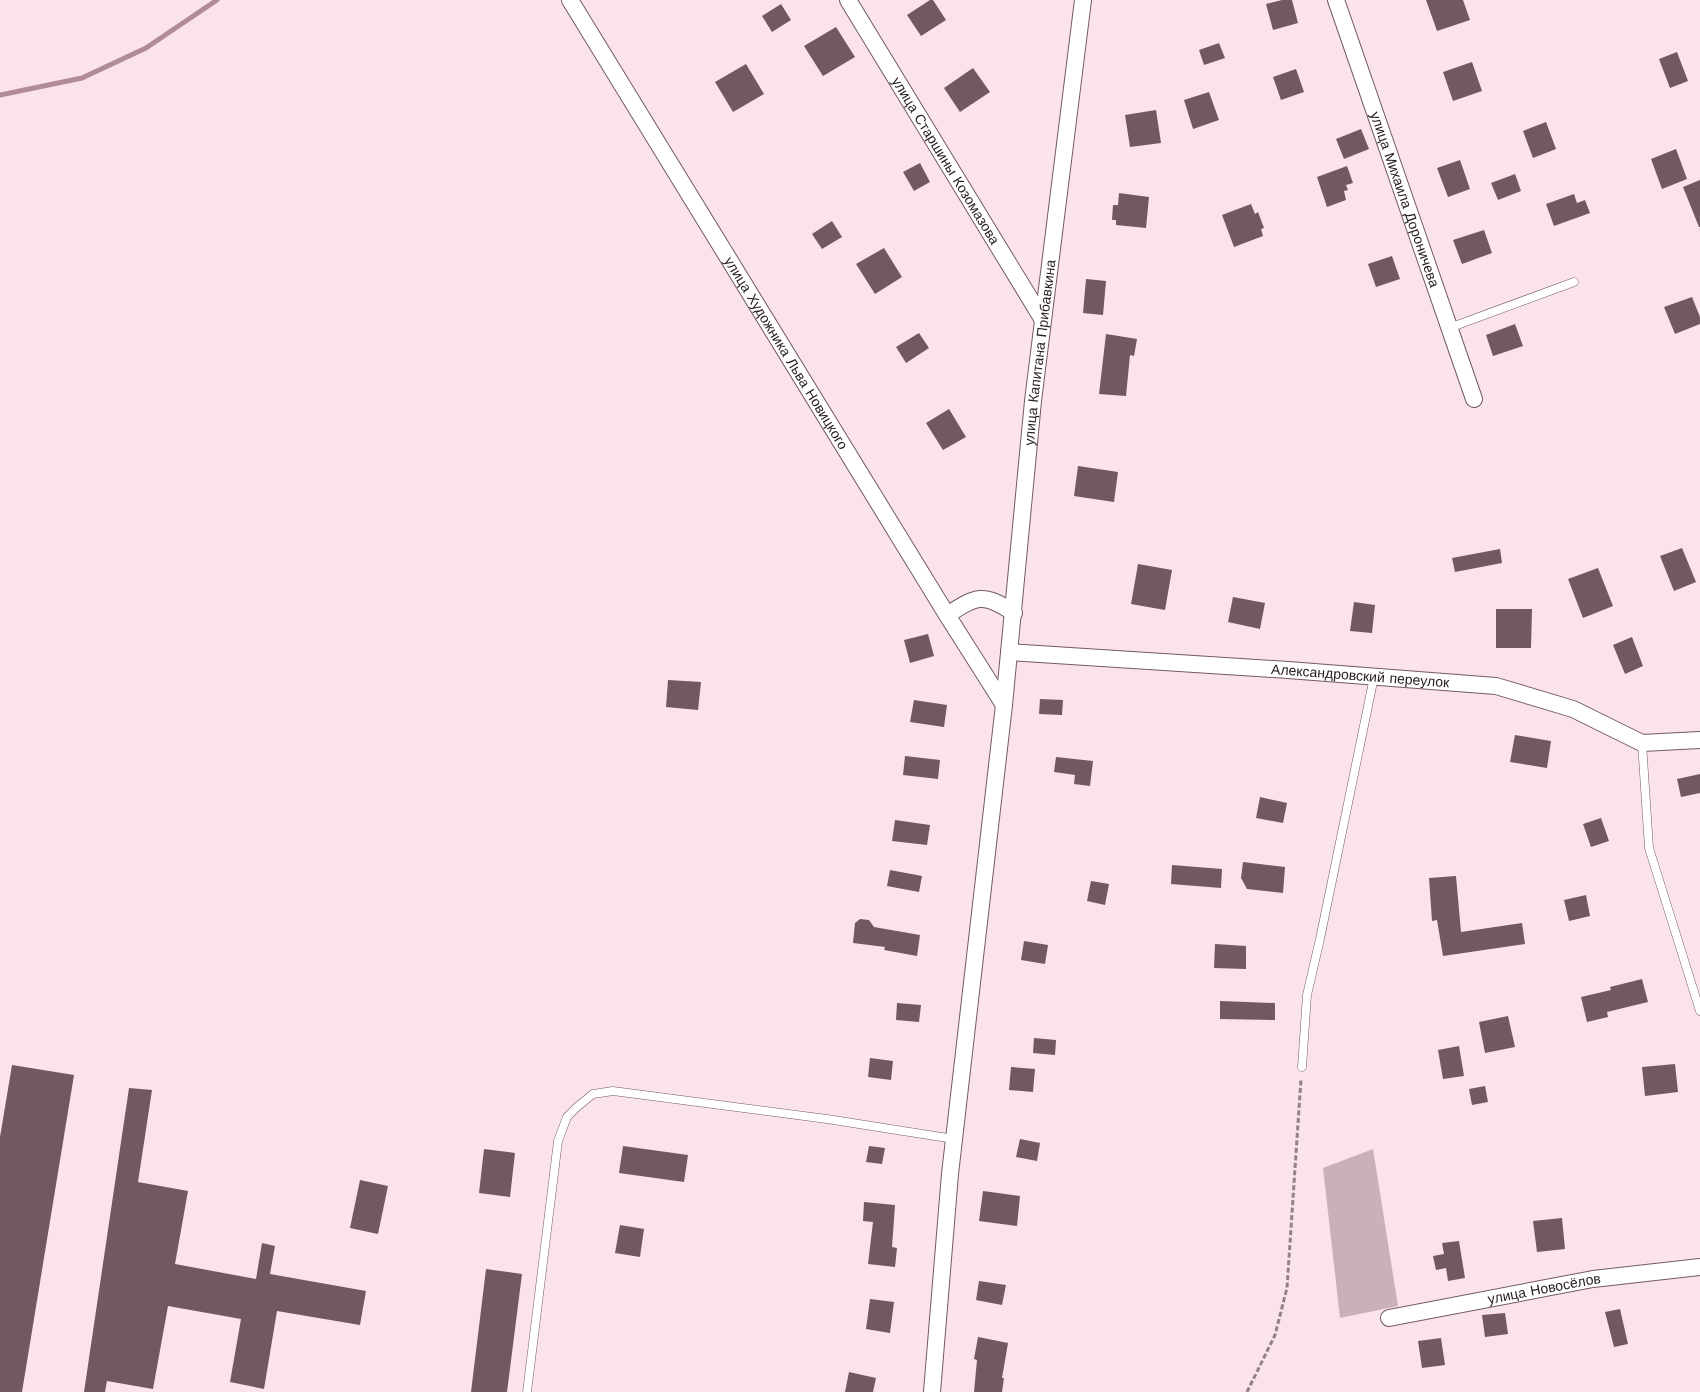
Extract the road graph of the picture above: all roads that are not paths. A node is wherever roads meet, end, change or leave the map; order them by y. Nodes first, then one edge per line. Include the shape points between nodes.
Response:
1 (570, 0) edge
2 (848, 0) edge
3 (1083, 0) edge
4 (1336, 0) edge
5 (1574, 282) dead end
6 (1043, 320) junction
7 (1449, 328) junction
8 (1474, 399) dead end
9 (1014, 613) junction
10 (947, 615) junction
11 (1009, 652) junction
12 (1374, 677) junction
13 (1004, 705) junction
14 (1700, 740) edge
15 (1642, 744) junction
16 (1700, 1011) edge
17 (1302, 1068) road end
18 (954, 1139) junction
19 (1700, 1267) edge
20 (1389, 1318) dead end
21 (527, 1392) edge
22 (932, 1392) edge

1 - 10 street, улица Художника Льва Новицкого
2 - 6 street, улица Старшины Козомазова
3 - 6 street, улица Капитана Прибавкина
4 - 7 street, улица Михаила Дороничева
5 - 7 lane
6 - 9 street, улица Капитана Прибавкина
7 - 8 street, улица Михаила Дороничева
9 - 10 street via 996,600 978,598
9 - 11 street, улица Капитана Прибавкина
10 - 13 street, улица Художника Льва Новицкого
11 - 12 street, Александровский переулок
11 - 13 street, улица Капитана Прибавкина
12 - 15 street, Александровский переулок via 1496,686 1573,709
12 - 17 lane via 1307,995
13 - 18 street, улица Капитана Прибавкина
14 - 15 street
15 - 16 lane via 1649,848
18 - 21 lane via 827,1118 613,1091 593,1094 567,1117 558,1141
18 - 22 street, улица Капитана Прибавкина
19 - 20 street, улица Новосёлов via 1593,1279

